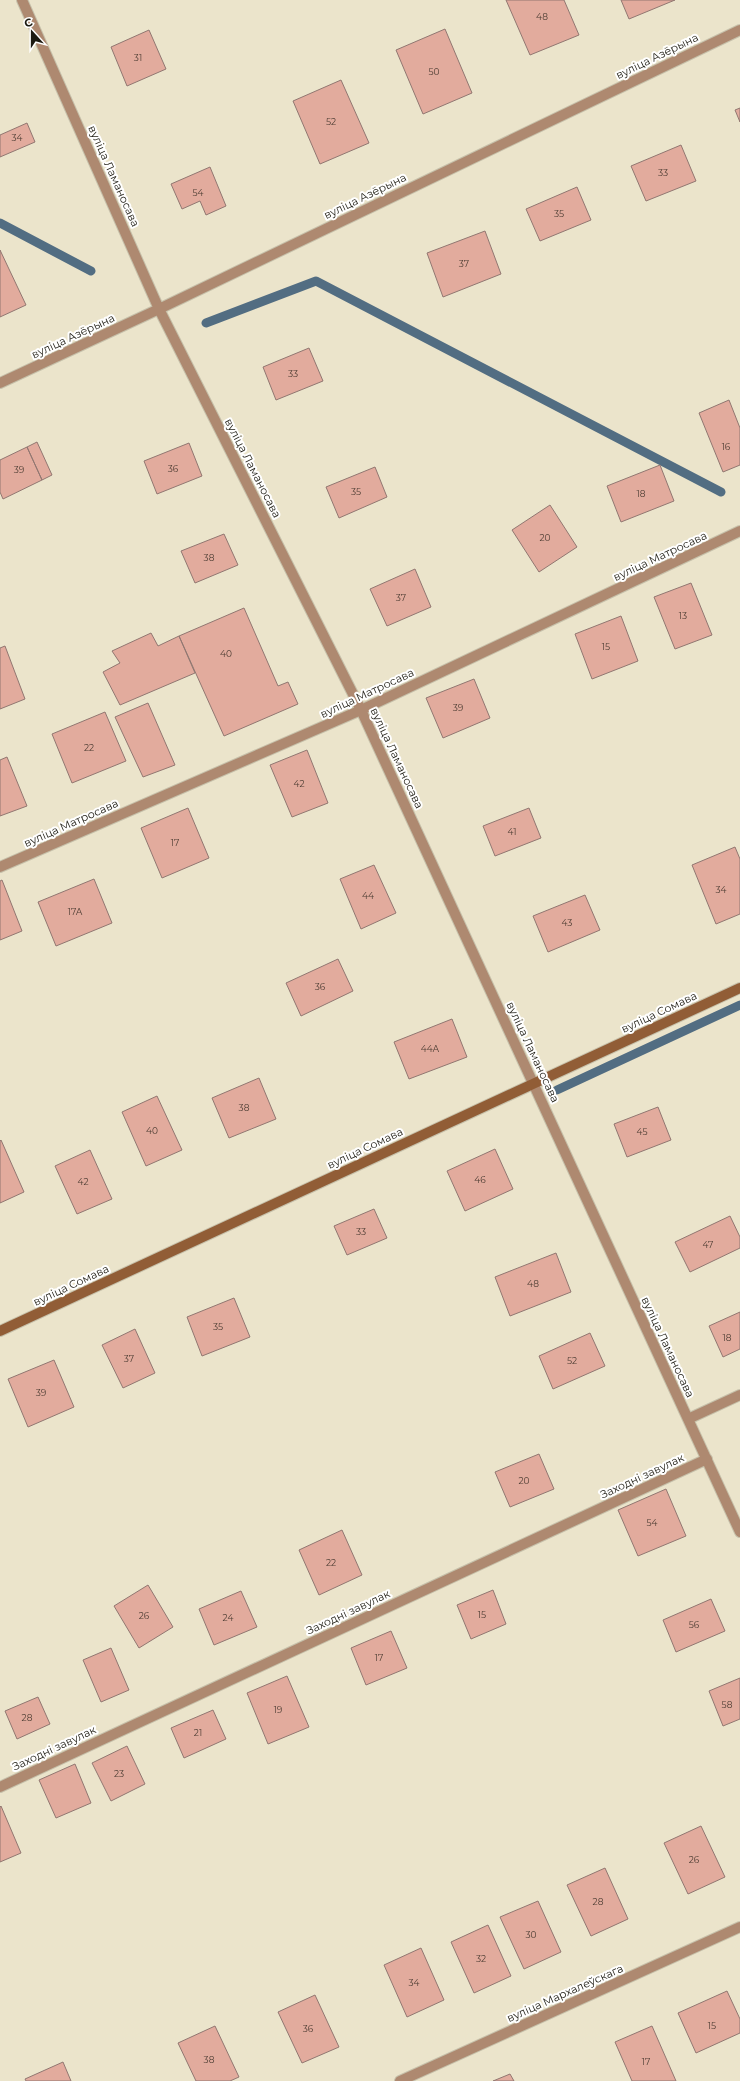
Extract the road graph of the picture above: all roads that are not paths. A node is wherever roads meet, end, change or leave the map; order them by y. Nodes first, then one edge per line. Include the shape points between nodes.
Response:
1 (22, 0) edge
2 (740, 30) edge
3 (159, 309) junction
4 (0, 382) edge
5 (740, 531) edge
6 (361, 710) junction
7 (0, 867) edge
8 (740, 988) edge
9 (534, 1083) junction
10 (0, 1331) edge
11 (740, 1395) edge
12 (688, 1419) junction
13 (707, 1459) junction
14 (740, 1532) edge
15 (0, 1787) edge
16 (740, 1927) edge
17 (400, 2081) edge

1 - 3 street, вуліца Ламаносава
2 - 3 street, вуліца Азёрына
3 - 4 street, вуліца Азёрына
3 - 6 street, вуліца Ламаносава
5 - 6 street, вуліца Матросава
6 - 7 street, вуліца Матросава
6 - 9 street, вуліца Ламаносава
8 - 9 street, вуліца Сомава
9 - 10 street, вуліца Сомава
9 - 12 street, вуліца Ламаносава
11 - 12 street
12 - 13 street, вуліца Ламаносава
13 - 14 street, вуліца Ламаносава
13 - 15 street, Заходні завулак
16 - 17 street, вуліца Мархалеўскага

